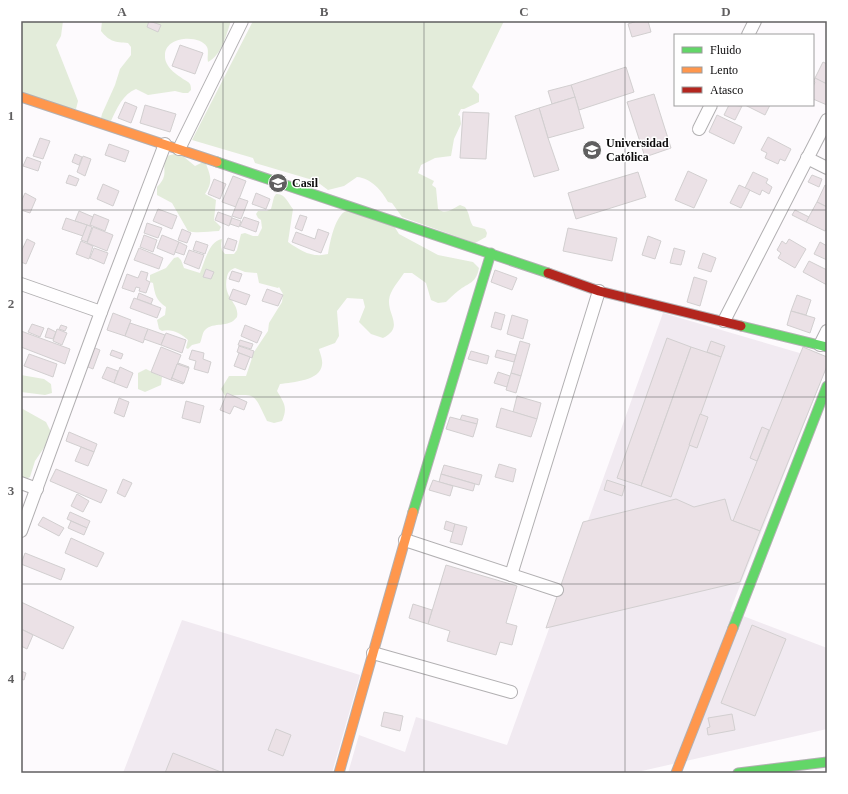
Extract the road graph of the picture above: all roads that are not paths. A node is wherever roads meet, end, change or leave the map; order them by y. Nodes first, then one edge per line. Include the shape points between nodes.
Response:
1 (242, 21) edge
2 (755, 21) edge
3 (748, 34) edge
4 (21, 97) edge
5 (710, 106) edge
6 (827, 120) edge
7 (699, 129) dead end
8 (165, 144) junction
9 (179, 149) junction
10 (808, 158) junction
11 (827, 168) edge
12 (490, 253) junction
13 (21, 284) edge
14 (599, 291) junction
15 (101, 312) junction
16 (724, 321) junction
17 (827, 331) edge
18 (823, 346) edge
19 (827, 386) edge
20 (21, 483) edge
21 (37, 489) junction
22 (21, 531) edge
23 (405, 540) junction
24 (511, 575) junction
25 (557, 590) dead end
26 (373, 653) junction
27 (511, 692) dead end
28 (827, 762) edge
29 (339, 773) edge
30 (676, 773) edge
31 (738, 773) edge

1 - 9 street
2 - 3 street
4 - 8 street
5 - 7 street
6 - 10 street
8 - 9 street
8 - 15 street
9 - 12 street
10 - 11 street
10 - 16 street
12 - 14 street
12 - 23 street
13 - 15 street
14 - 16 street
14 - 24 street
15 - 21 street
16 - 18 street
17 - 18 street
19 - 30 street
20 - 21 street
21 - 22 street
23 - 24 street
23 - 26 street
24 - 25 street
26 - 27 street
26 - 29 street
28 - 31 street

